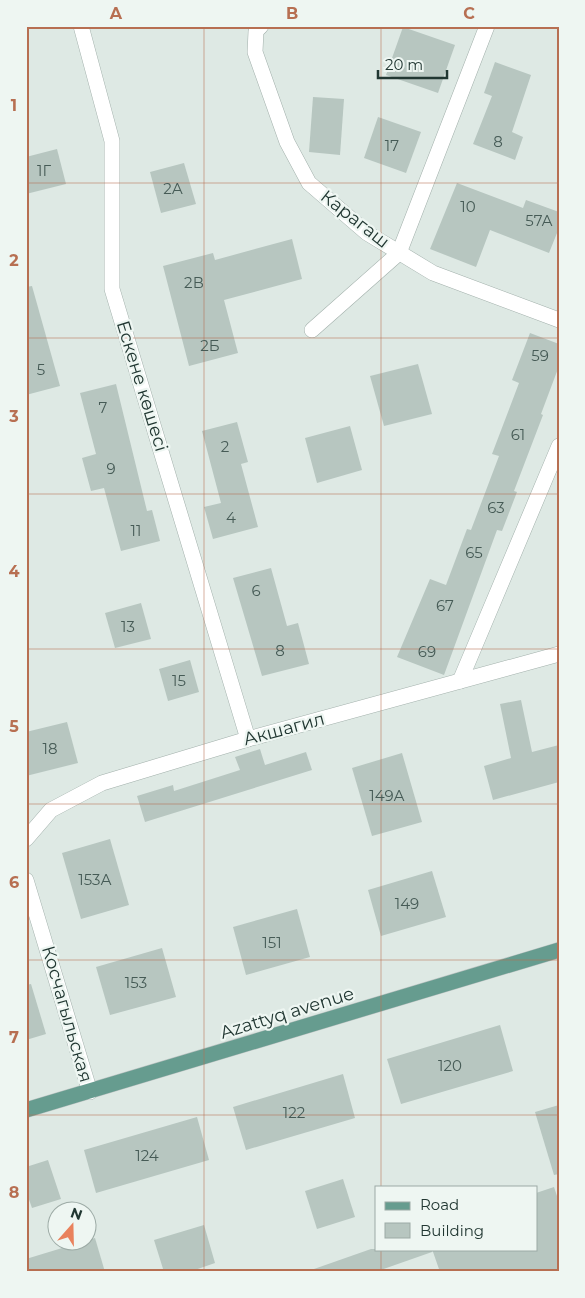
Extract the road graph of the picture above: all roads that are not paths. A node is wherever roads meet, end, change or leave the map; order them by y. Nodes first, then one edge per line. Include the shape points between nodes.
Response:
1 (81, 26) edge
2 (262, 26) edge
3 (487, 26) edge
4 (399, 253) junction
5 (559, 320) edge
6 (312, 330) dead end
7 (559, 446) edge
8 (559, 654) edge
9 (460, 681) junction
10 (248, 739) junction
11 (26, 839) edge
12 (26, 880) edge
13 (559, 950) edge
14 (90, 1092) junction
15 (26, 1110) edge

1 - 10 street, Ескене көшесі via 112,141 112,289
2 - 4 street, Карагаш via 256,31 255,52 287,142 309,183 367,233
3 - 4 street
4 - 5 street, Карагаш via 433,273
4 - 6 street
7 - 9 street
8 - 9 street, Акшагил
9 - 10 street, Акшагил
10 - 11 street, Акшагил via 102,783 51,810
12 - 14 street, Косчагыльская
13 - 14 main road, Azattyq avenue
14 - 15 main road, Azattyq avenue

